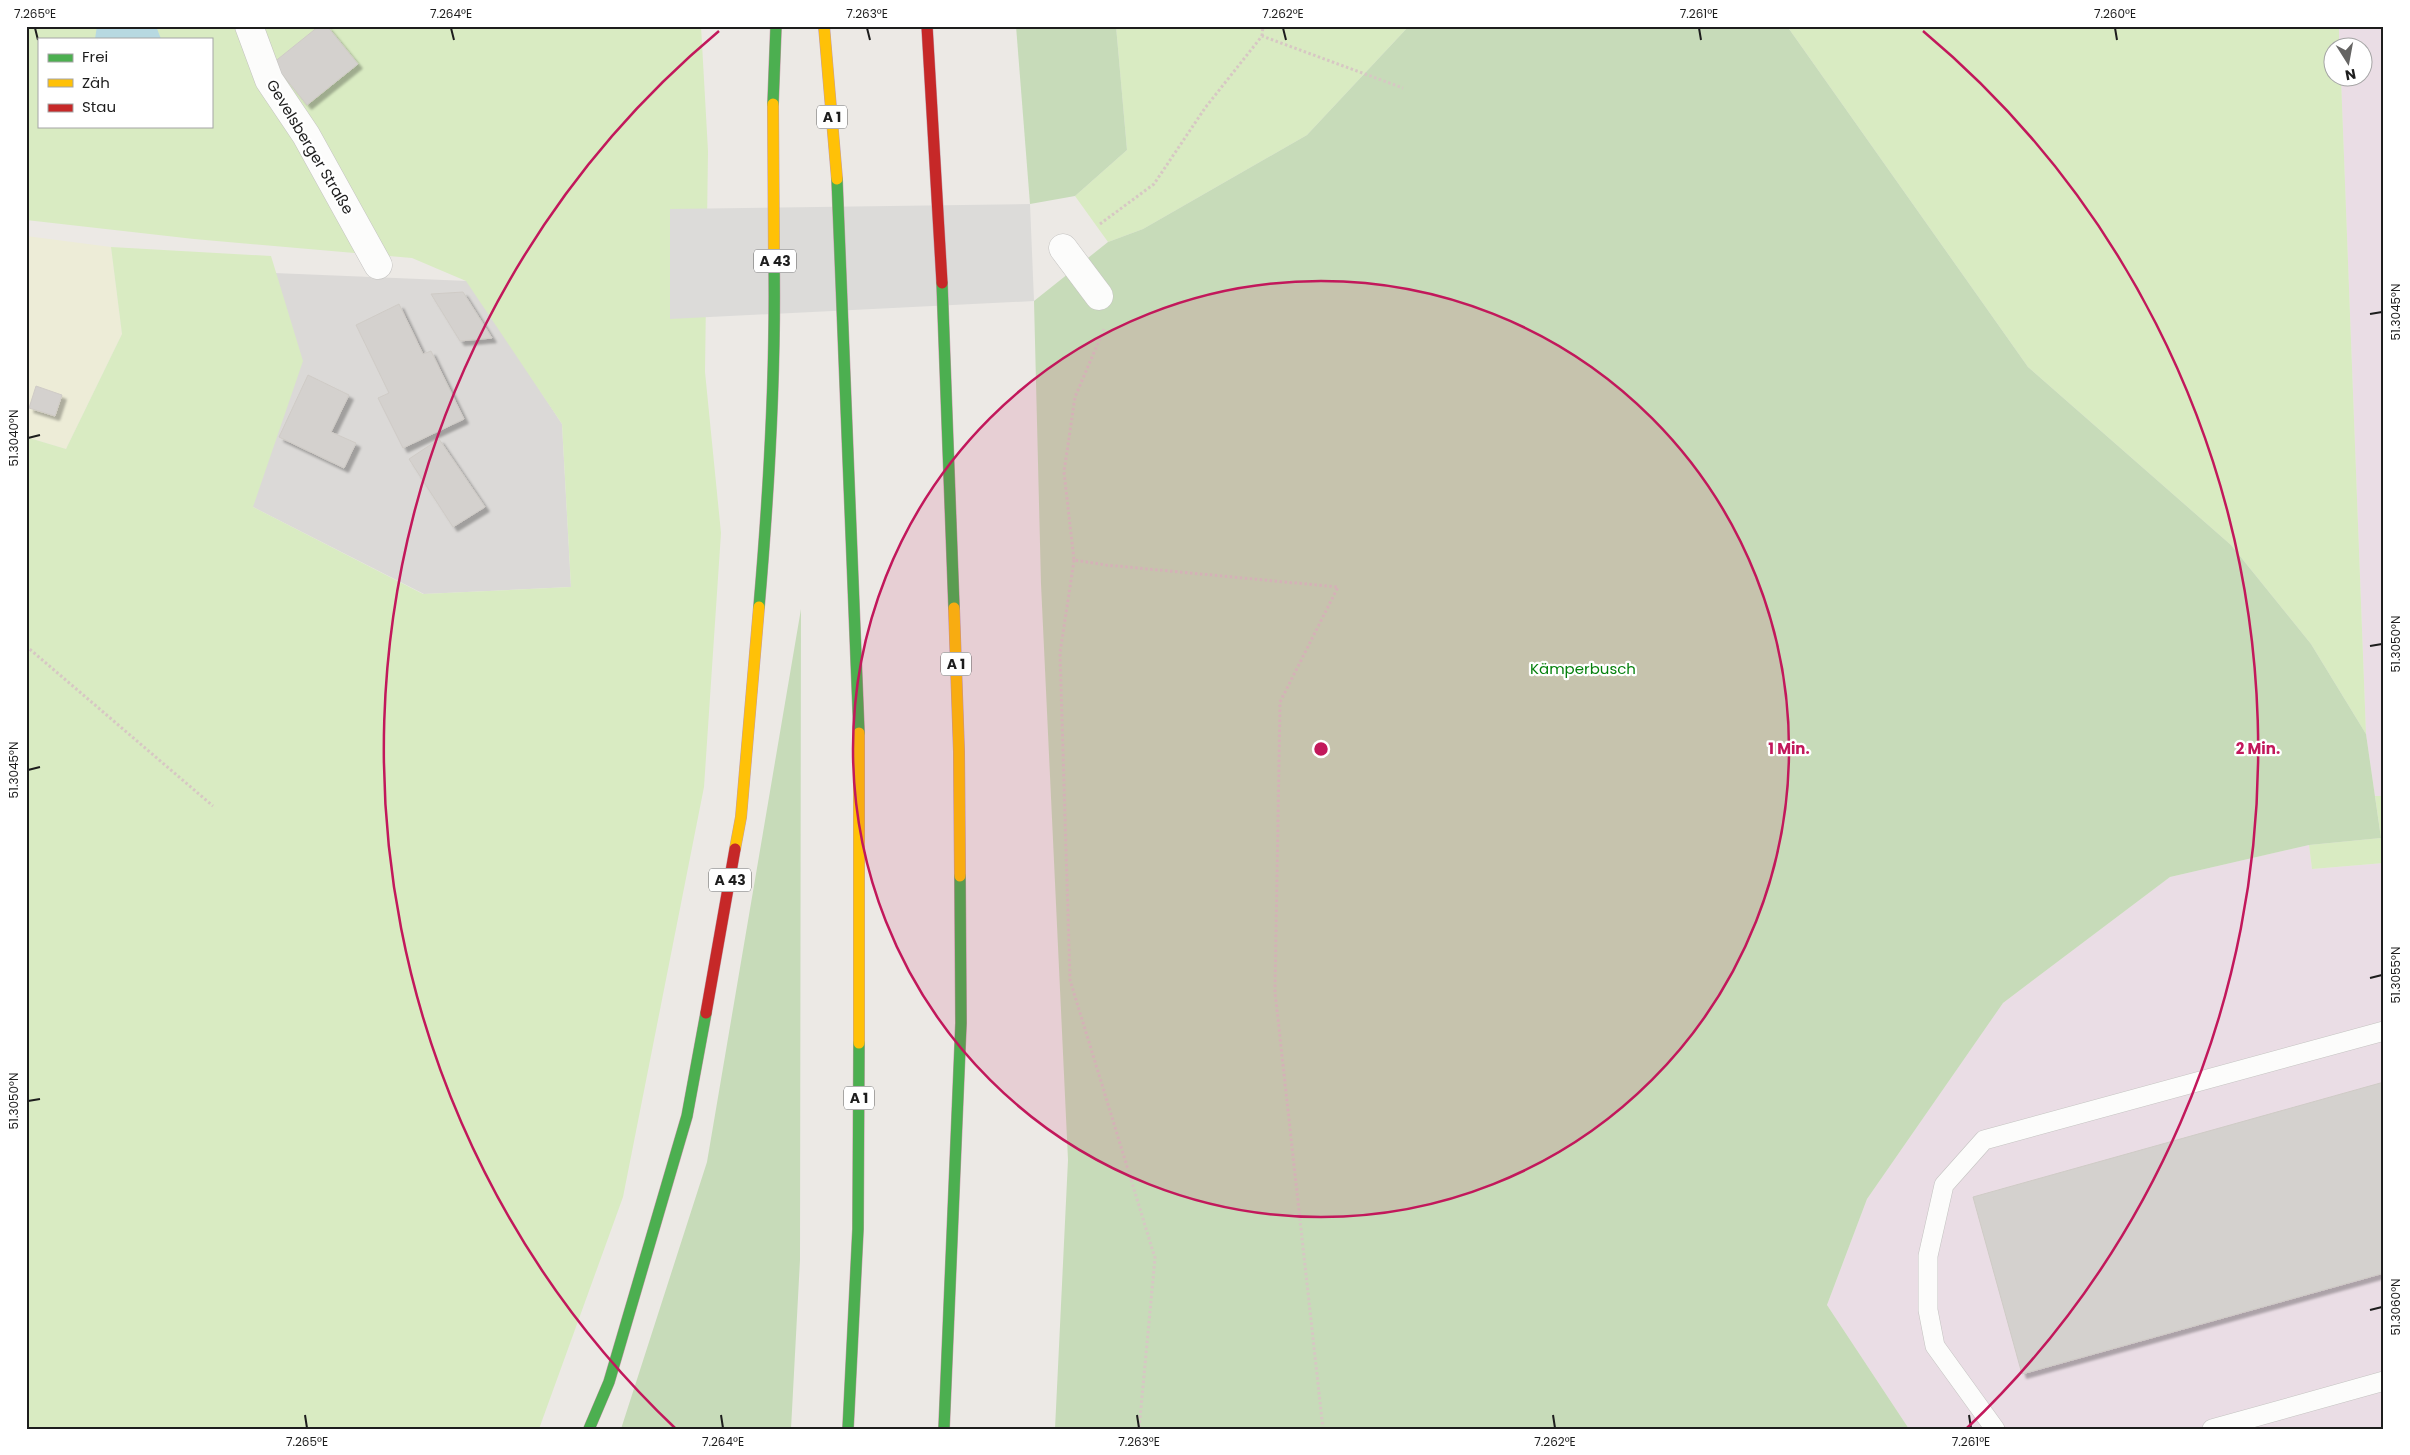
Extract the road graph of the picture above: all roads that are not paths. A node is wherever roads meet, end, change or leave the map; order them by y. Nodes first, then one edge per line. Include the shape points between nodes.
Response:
1 (248, 26) edge
2 (776, 26) edge
3 (824, 26) edge
4 (927, 26) edge
5 (1063, 248) dead end
6 (378, 266) dead end
7 (1099, 296) road end
8 (2384, 1031) edge
9 (2384, 1381) edge
10 (589, 1429) edge
11 (848, 1429) edge
12 (944, 1429) edge
13 (1996, 1429) edge
14 (2212, 1429) edge

1 - 6 street, Gevelsberger Straße via 269,80 306,135
2 - 10 highway, A 43 via 773,118 775,314 769,489 741,816 687,1116 609,1382
3 - 11 highway, A 1 via 839,207 860,766 858,1229
4 - 12 highway, A 1 via 943,306 959,752 961,1013
5 - 7 street
8 - 13 lane via 1984,1140 1944,1185 1928,1256 1928,1310 1935,1346
9 - 14 lane

